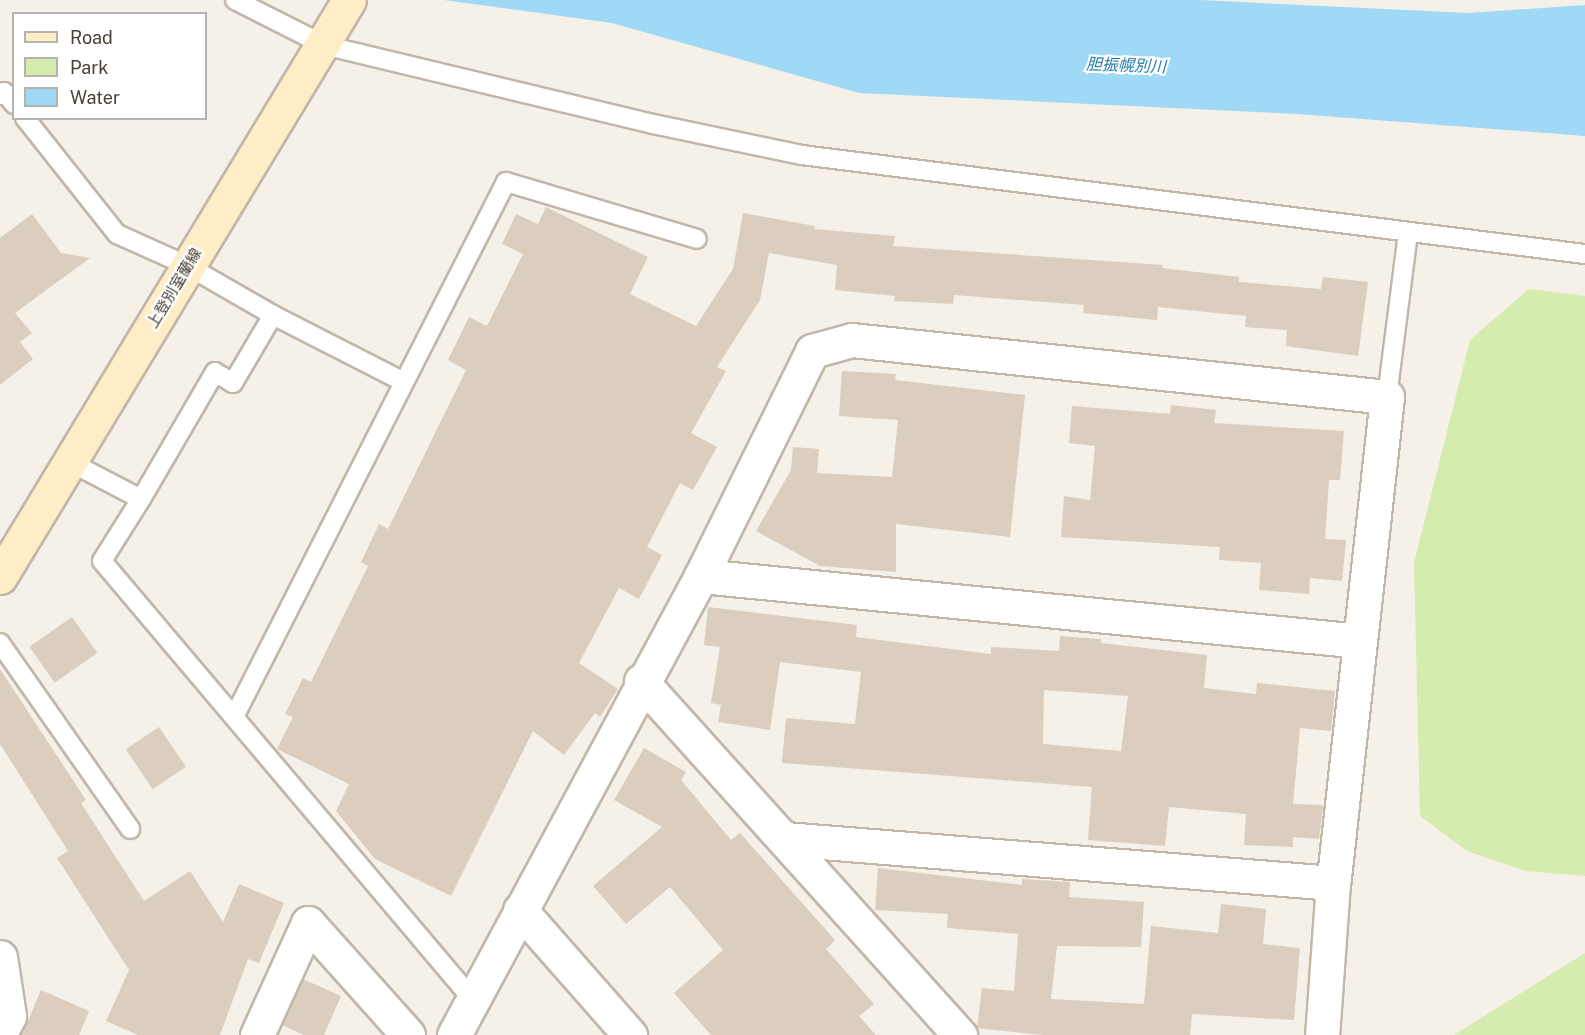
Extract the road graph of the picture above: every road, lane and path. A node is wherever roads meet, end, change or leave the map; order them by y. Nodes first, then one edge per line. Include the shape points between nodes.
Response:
1 (235, 0) edge
2 (336, 22) edge
3 (0, 94) edge
4 (12, 102) edge
5 (27, 120) edge
6 (1408, 232) junction
7 (697, 239) dead end
8 (1585, 254) edge
9 (186, 265) junction
10 (273, 315) junction
11 (404, 382) junction
12 (1387, 397) junction
13 (70, 462) junction
14 (141, 499) junction
15 (701, 576) junction
16 (0, 577) edge
17 (1360, 641) junction
18 (0, 643) edge
19 (641, 681) junction
20 (234, 717) junction
21 (130, 829) dead end
22 (785, 839) junction
23 (1333, 883) junction
24 (520, 910) junction
25 (0, 957) edge
26 (473, 1000) junction
27 (0, 1034) edge
28 (257, 1035) edge
29 (408, 1035) edge
30 (454, 1035) edge
31 (630, 1035) edge
32 (960, 1035) edge
33 (1322, 1035) edge

1 - 2 lane
2 - 6 lane via 652,124 802,155
2 - 9 main road, 上登別室蘭線
3 - 4 lane via 3,92
5 - 9 lane via 117,234
6 - 8 lane
6 - 12 lane
7 - 11 lane via 506,182
9 - 10 lane
9 - 13 main road, 上登別室蘭線
10 - 11 lane
10 - 14 lane via 233,383 215,372
11 - 20 lane
12 - 15 street via 852,340 812,351
12 - 17 street
13 - 14 lane
13 - 16 main road, 上登別室蘭線
14 - 20 lane via 102,561
15 - 17 street
15 - 19 street
17 - 23 street
18 - 21 lane
19 - 22 street
19 - 24 street
20 - 26 lane
22 - 23 street
22 - 32 street
23 - 33 street
24 - 26 street
24 - 31 street
25 - 27 street via 9,1016
26 - 30 street
28 - 29 street via 308,923

